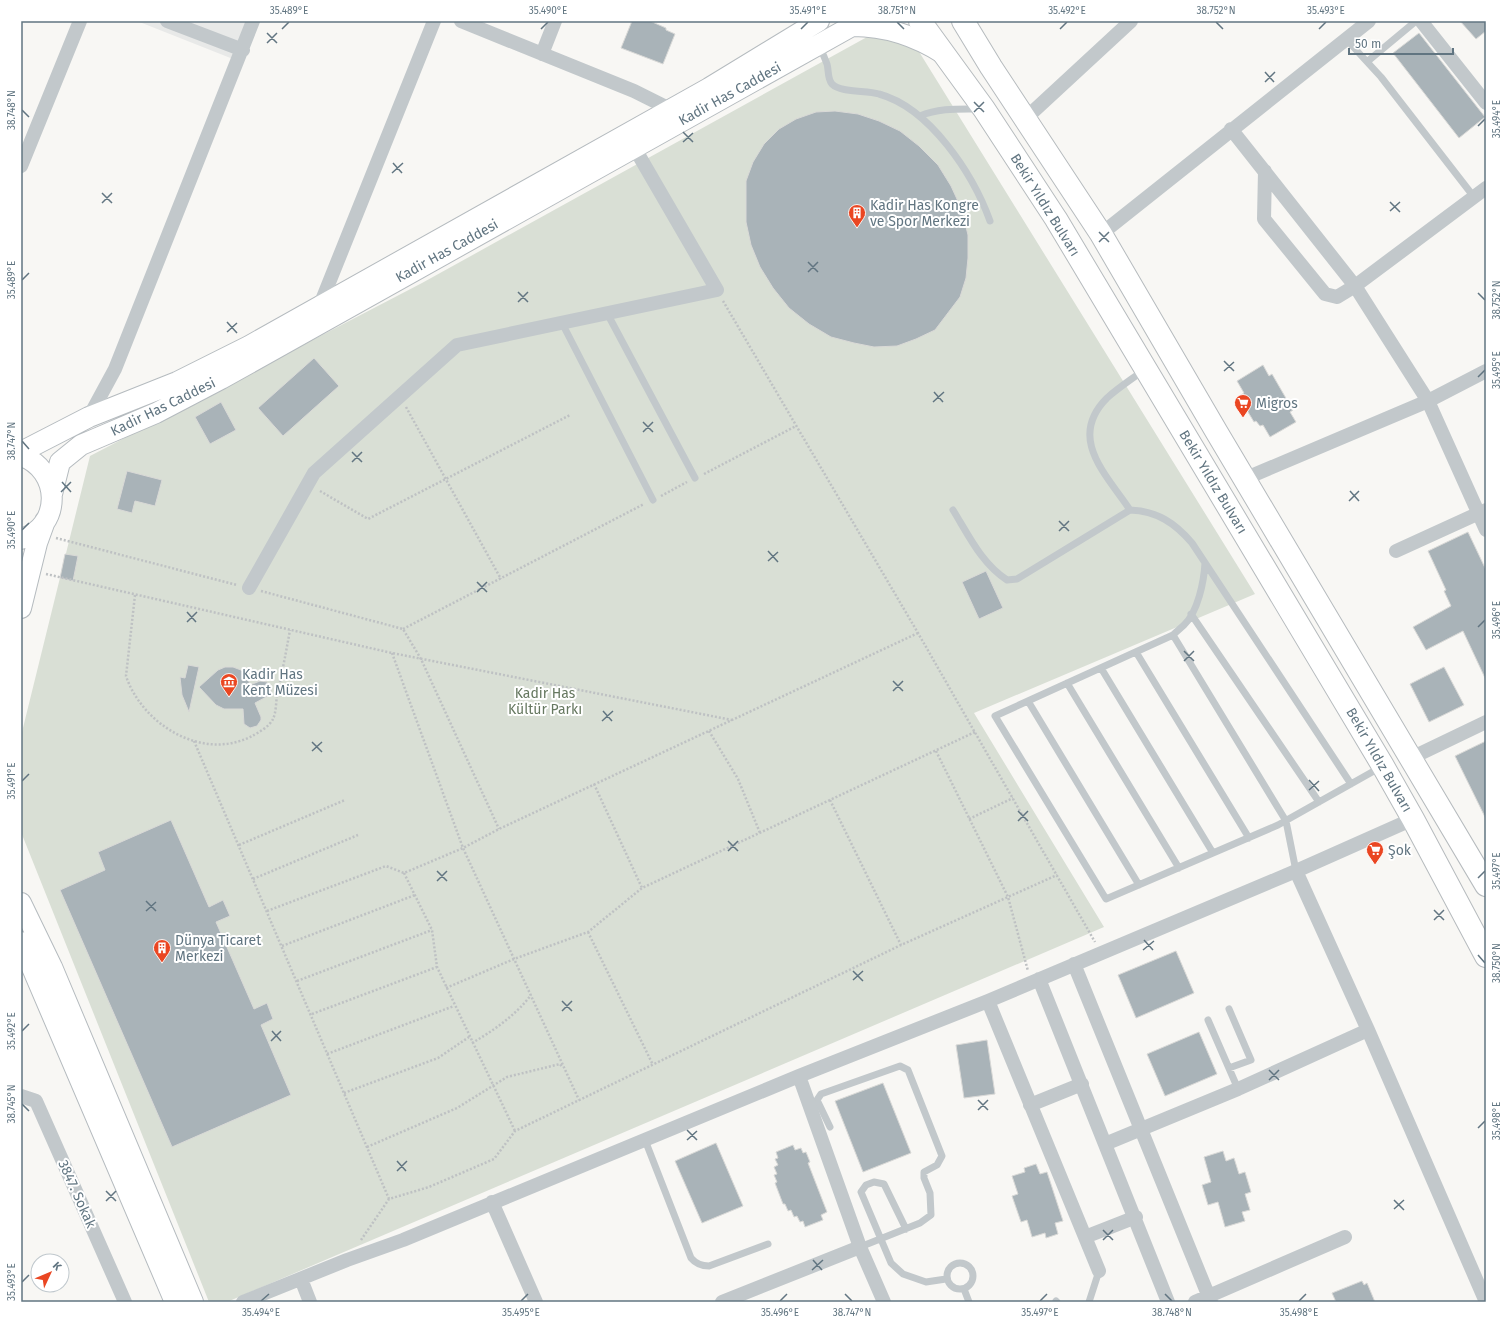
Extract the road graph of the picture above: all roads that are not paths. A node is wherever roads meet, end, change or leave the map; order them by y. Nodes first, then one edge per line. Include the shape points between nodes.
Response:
1 (80, 21) edge
2 (167, 21) edge
3 (254, 21) edge
4 (434, 21) edge
5 (460, 21) edge
6 (555, 21) edge
7 (819, 21) edge
8 (920, 21) edge
9 (963, 21) edge
10 (1131, 21) edge
11 (1369, 21) edge
12 (1416, 21) edge
13 (1420, 21) edge
14 (857, 23) edge
15 (1346, 39) junction
16 (818, 45) junction
17 (243, 50) junction
18 (542, 54) junction
19 (945, 55) junction
20 (1368, 61) junction
21 (1486, 103) edge
22 (670, 109) junction
23 (984, 109) junction
24 (920, 116) junction
25 (1026, 119) junction
26 (1231, 130) junction
27 (634, 147) junction
28 (21, 166) edge
29 (1265, 171) junction
30 (1486, 188) edge
31 (1474, 197) junction
32 (990, 222) dead end
33 (1101, 234) junction
34 (1355, 286) junction
35 (320, 305) junction
36 (607, 313) junction
37 (562, 323) junction
38 (1145, 369) junction
39 (1486, 371) edge
40 (1428, 401) junction
41 (89, 417) junction
42 (21, 452) edge
43 (21, 456) edge
44 (695, 478) road end
45 (1244, 478) junction
46 (52, 494) junction
47 (653, 500) road end
48 (953, 510) dead end
49 (1130, 510) junction
50 (1483, 512) edge
51 (45, 521) junction
52 (1486, 530) edge
53 (21, 538) edge
54 (1396, 551) dead end
55 (1205, 563) junction
56 (249, 588) dead end
57 (21, 608) edge
58 (1191, 614) junction
59 (1173, 635) junction
60 (1136, 652) junction
61 (1101, 668) junction
62 (1067, 683) junction
63 (1028, 701) junction
64 (1486, 722) edge
65 (1411, 758) junction
66 (1382, 766) junction
67 (1351, 784) junction
68 (1319, 802) junction
69 (1413, 819) junction
70 (1286, 821) junction
71 (1249, 838) junction
72 (1213, 853) junction
73 (1179, 868) junction
74 (1296, 871) junction
75 (1486, 884) edge
76 (1140, 885) junction
77 (21, 903) edge
78 (21, 942) edge
79 (1486, 956) edge
80 (1074, 964) junction
81 (1035, 980) junction
82 (988, 1001) junction
83 (1229, 1009) dead end
84 (1208, 1020) dead end
85 (1368, 1030) junction
86 (1229, 1068) junction
87 (799, 1076) junction
88 (1082, 1084) junction
89 (1238, 1089) junction
90 (21, 1096) edge
91 (1030, 1105) junction
92 (830, 1127) dead end
93 (1141, 1129) junction
94 (645, 1140) junction
95 (1105, 1144) junction
96 (492, 1202) junction
97 (1136, 1217) junction
98 (906, 1229) junction
99 (1085, 1237) junction
100 (1345, 1237) dead end
101 (882, 1239) junction
102 (768, 1244) dead end
103 (860, 1247) junction
104 (1099, 1272) joint
105 (301, 1279) junction
106 (946, 1279) junction
107 (964, 1289) junction
108 (1210, 1300) edge
109 (124, 1302) edge
110 (175, 1302) edge
111 (193, 1302) edge
112 (243, 1302) edge
113 (310, 1302) edge
114 (536, 1302) edge
115 (722, 1302) edge
116 (884, 1302) edge
117 (969, 1302) edge
118 (1090, 1302) edge
119 (1168, 1302) edge
120 (1195, 1302) edge
121 (1486, 1302) edge

1 - 28 street
2 - 17 street
3 - 17 street
4 - 35 street
5 - 18 street
6 - 18 street
7 - 22 street, Kadir Has Caddesi
8 - 19 main road, Bekir Yıldız Bulvarı
9 - 25 main road, Bekir Yıldız Bulvarı
10 - 25 street
11 - 15 street
12 - 20 lane
13 - 21 street
14 - 16 street, Kadir Has Caddesi
14 - 19 street via 897,31 922,41
15 - 20 lane
15 - 26 street
16 - 24 lane via 827,63 830,80 836,87 879,94 904,105
16 - 27 street, Kadir Has Caddesi
17 - 41 street via 115,369
18 - 22 street via 634,91
19 - 23 main road, Bekir Yıldız Bulvarı
20 - 31 lane
22 - 35 street, Kadir Has Caddesi
23 - 24 lane via 944,110
23 - 38 main road, Bekir Yıldız Bulvarı via 1052,213
24 - 32 lane via 966,172 977,190
25 - 33 main road, Bekir Yıldız Bulvarı
26 - 29 street
26 - 33 street
27 - 36 street via 717,290
27 - 46 street, Kadir Has Caddesi via 189,397 81,445 60,462
29 - 34 street
29 - 34 street via 1264,219 1325,294 1337,297
30 - 31 street
31 - 34 street
33 - 45 main road, Bekir Yıldız Bulvarı
34 - 40 street
35 - 41 street, Kadir Has Caddesi via 213,365 143,397
36 - 37 street
36 - 44 lane
37 - 47 lane
37 - 56 street via 457,345 314,473
38 - 49 lane via 1108,398 1095,413 1089,426 1089,442 1094,457
38 - 66 main road, Bekir Yıldız Bulvarı
39 - 40 street
40 - 45 street
40 - 50 street
41 - 42 street, Kadir Has Caddesi
43 - 46 street via 40,468 48,480
45 - 65 main road, Bekir Yıldız Bulvarı
46 - 51 street, Kadir Has Caddesi via 51,508
48 - 49 lane via 982,558 995,572 1008,580 1017,579
49 - 55 lane via 1149,512 1167,520 1184,534
50 - 52 street
50 - 54 street
51 - 53 street via 36,532
51 - 57 street, Kadir Has Caddesi
55 - 58 lane via 1201,589
55 - 67 lane
58 - 59 lane via 1184,626
58 - 68 lane
59 - 60 lane
59 - 70 lane
60 - 61 lane
60 - 71 lane
61 - 62 lane
61 - 72 lane
62 - 63 lane
62 - 73 lane
63 - 76 lane
63 - 76 lane via 995,716 1106,900
64 - 65 street
65 - 75 main road, Bekir Yıldız Bulvarı
66 - 67 lane
66 - 69 main road, Bekir Yıldız Bulvarı
67 - 68 lane
68 - 70 lane
69 - 74 street
69 - 79 main road, Bekir Yıldız Bulvarı
70 - 71 lane
70 - 74 lane
71 - 72 lane
72 - 73 lane
73 - 76 lane
74 - 80 street
74 - 85 street
77 - 111 street via 52,967
78 - 110 street
80 - 81 street
80 - 93 street
81 - 82 street
81 - 88 street
82 - 87 street
82 - 91 street
83 - 86 lane via 1251,1060
84 - 86 lane
85 - 89 street
85 - 121 street
86 - 89 lane
87 - 94 street
87 - 103 street
88 - 91 street
88 - 95 street
89 - 93 street
90 - 109 street, 3847. Sokak via 36,1101
91 - 99 street
92 - 98 lane via 818,1100 821,1094 896,1067 908,1070 942,1156 937,1165 924,1172 930,1193 931,1215
93 - 95 street
93 - 108 street
94 - 96 street
94 - 102 lane via 694,1261 709,1266
95 - 97 street
96 - 105 street
96 - 114 street
97 - 99 street
97 - 119 street
98 - 101 lane
98 - 101 lane via 884,1184 869,1183 861,1192
99 - 104 street
100 - 108 street
101 - 103 lane
101 - 106 lane via 891,1263 903,1274 926,1282
103 - 115 street
103 - 116 street
104 - 118 lane
105 - 112 street
105 - 113 street
106 - 107 lane via 953,1288
106 - 107 lane via 948,1269 952,1265 968,1265 973,1278
107 - 117 lane
108 - 120 street

